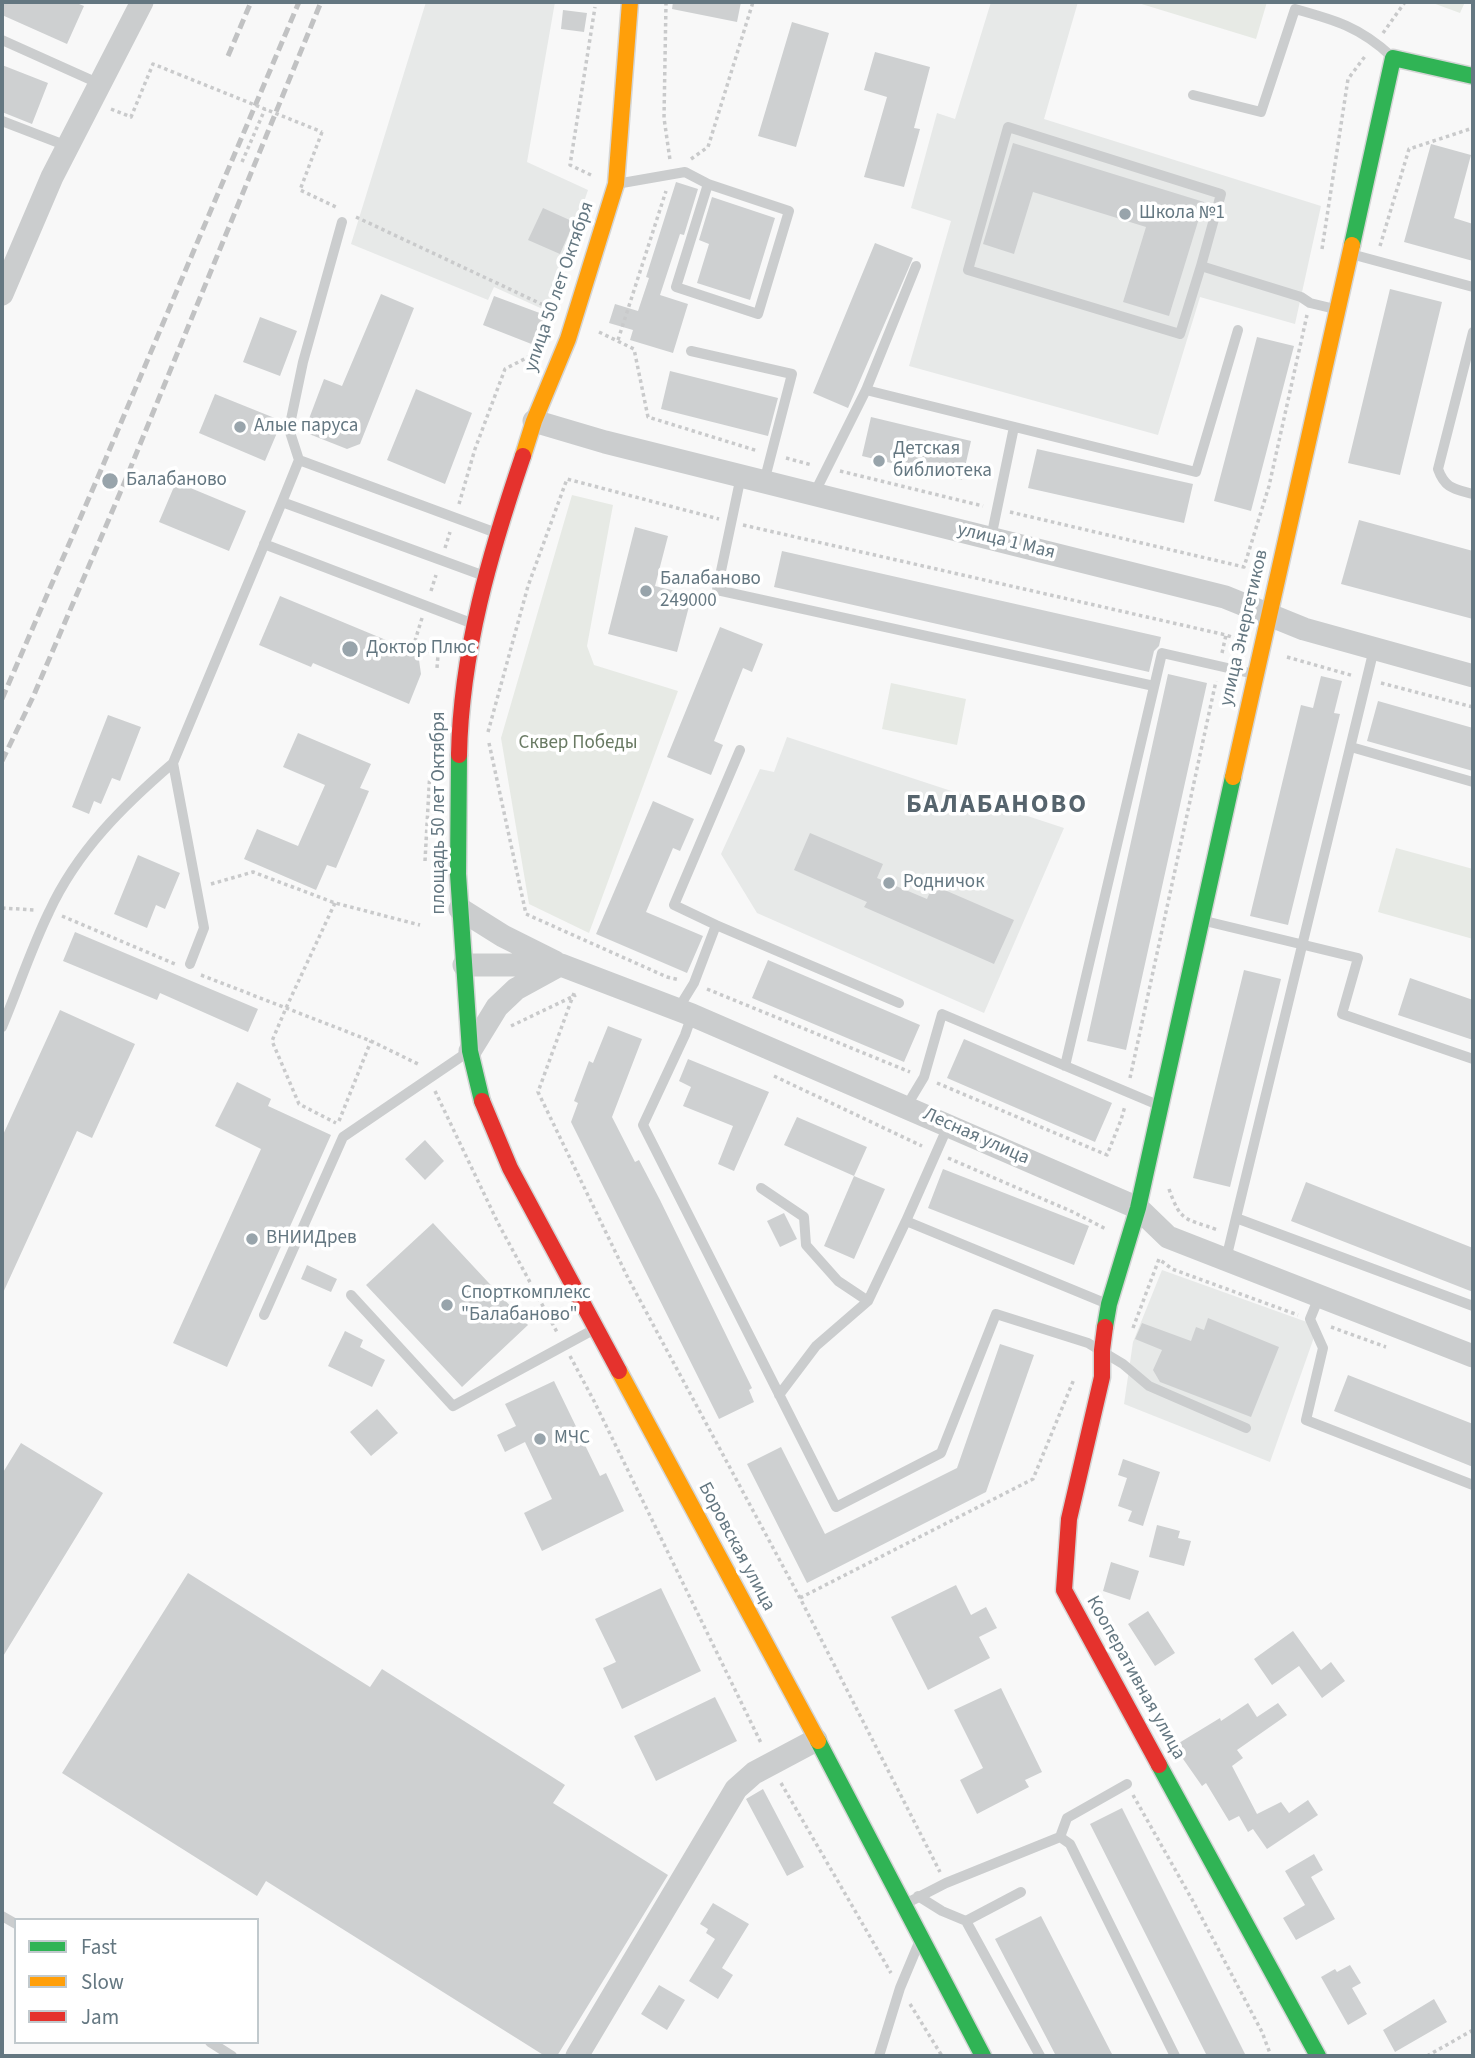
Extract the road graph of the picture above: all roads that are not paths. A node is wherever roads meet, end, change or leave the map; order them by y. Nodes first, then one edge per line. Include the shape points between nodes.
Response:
1 (142, 2) edge
2 (630, 2) edge
3 (2, 40) edge
4 (1393, 58) junction
5 (1473, 76) edge
6 (100, 84) junction
7 (1193, 95) dead end
8 (2, 121) edge
9 (67, 146) junction
10 (616, 184) junction
11 (708, 184) junction
12 (342, 222) dead end
13 (1350, 254) junction
14 (916, 266) dead end
15 (1201, 266) junction
16 (1473, 287) edge
17 (2, 294) edge
18 (1338, 309) junction
19 (1238, 330) dead end
20 (1473, 332) edge
21 (691, 351) dead end
22 (866, 390) junction
23 (534, 421) junction
24 (1014, 427) junction
25 (299, 460) junction
26 (741, 476) junction
27 (764, 482) junction
28 (814, 494) junction
29 (1473, 494) edge
30 (282, 502) junction
31 (497, 533) junction
32 (991, 538) junction
33 (264, 544) junction
34 (485, 576) junction
35 (1269, 615) junction
36 (475, 624) junction
37 (1374, 649) junction
38 (1256, 675) junction
39 (1473, 676) edge
40 (1154, 686) junction
41 (1351, 747) junction
42 (740, 750) dead end
43 (173, 763) junction
44 (1473, 782) edge
45 (460, 909) junction
46 (1202, 920) junction
47 (716, 925) junction
48 (1302, 944) junction
49 (464, 965) junction
50 (188, 967) road end
51 (570, 977) junction
52 (899, 1003) dead end
53 (685, 1012) junction
54 (2, 1027) edge
55 (470, 1051) junction
56 (1473, 1059) edge
57 (1065, 1066) junction
58 (1161, 1106) junction
59 (906, 1107) junction
60 (948, 1126) junction
61 (761, 1188) dead end
62 (1138, 1208) junction
63 (1236, 1218) junction
64 (906, 1221) junction
65 (1226, 1259) junction
66 (351, 1295) dead end
67 (1319, 1297) junction
68 (868, 1301) junction
69 (1109, 1304) junction
70 (1473, 1306) edge
71 (264, 1315) dead end
72 (597, 1328) junction
73 (1102, 1350) junction
74 (1473, 1356) edge
75 (779, 1395) junction
76 (1246, 1427) dead end
77 (1473, 1485) edge
78 (816, 1740) junction
79 (1127, 1784) road end
80 (1060, 1837) junction
81 (1021, 1892) dead end
82 (911, 1900) junction
83 (966, 1921) junction
84 (922, 1936) junction
85 (212, 2044) edge
86 (232, 2056) edge
87 (577, 2056) edge
88 (878, 2056) edge
89 (983, 2056) edge
90 (1040, 2056) edge
91 (1175, 2056) edge
92 (1318, 2056) edge

1 - 6 street
2 - 10 main road, улица 50 лет Октября
3 - 6 lane
4 - 5 main road
4 - 7 lane via 1344,23 1295,9 1261,113
4 - 13 main road, улица Энергетиков
6 - 9 street
8 - 9 lane
9 - 17 street
10 - 11 lane via 685,172
10 - 23 main road, улица 50 лет Октября via 568,339
11 - 11 lane via 676,287 758,314 789,211
12 - 25 lane via 289,429
13 - 16 lane
13 - 18 main road, улица Энергетиков
14 - 22 lane
15 - 15 lane via 1221,194 1008,127 968,270 1181,334
15 - 18 lane
18 - 35 main road, улица Энергетиков
19 - 24 lane via 1196,472
20 - 29 lane via 1438,470 1442,481
21 - 27 lane via 792,374
22 - 24 lane
22 - 28 lane
23 - 26 street, улица 1 Мая
23 - 31 main road, улица 50 лет Октября
24 - 32 lane
25 - 30 lane
25 - 31 lane
26 - 27 street, улица 1 Мая
26 - 40 lane via 717,590
27 - 28 street, улица 1 Мая
28 - 32 street, улица 1 Мая
30 - 33 lane
30 - 34 lane
31 - 34 main road, улица 50 лет Октября
32 - 35 street, улица 1 Мая via 1225,597
33 - 36 lane
33 - 43 lane
34 - 36 main road, площадь 50 лет Октября
35 - 37 street, улица 1 Мая
35 - 38 main road, улица Энергетиков
36 - 45 main road, площадь 50 лет Октября via 460,714
37 - 39 street, улица 1 Мая
37 - 41 lane
38 - 40 lane via 1162,653
38 - 46 main road, улица Энергетиков
40 - 57 lane
41 - 44 lane
41 - 48 lane
42 - 47 lane via 674,905
43 - 50 lane via 204,928
43 - 54 lane via 138,793 85,851 49,910
45 - 49 main road, площадь 50 лет Октября
45 - 51 street
46 - 48 lane
46 - 58 main road, улица Энергетиков
47 - 52 lane
47 - 53 lane
48 - 56 lane via 1358,958 1342,1013
48 - 63 lane
49 - 51 street, Лесная улица
49 - 55 main road, площадь 50 лет Октября
51 - 53 street, Лесная улица
51 - 55 street via 516,989 496,1007
53 - 59 street, Лесная улица
53 - 75 lane via 685,1035 643,1125
55 - 71 lane via 343,1137
55 - 72 main road, Боровская улица via 478,1091 510,1168
57 - 58 lane
57 - 59 lane via 942,1014 924,1077
58 - 62 main road, улица Энергетиков
59 - 60 street, Лесная улица
60 - 62 street, Лесная улица
60 - 64 lane
61 - 68 lane via 804,1217 806,1245 838,1281
62 - 65 street, Лесная улица via 1168,1237
62 - 69 main road, Кооперативная улица
63 - 65 lane
63 - 70 lane
64 - 68 lane
64 - 69 lane
65 - 67 street, Лесная улица
66 - 72 lane via 453,1406
67 - 74 street, Лесная улица
67 - 77 lane via 1310,1319 1324,1348 1306,1420
68 - 75 lane via 816,1346
69 - 73 main road, Кооперативная улица
72 - 78 main road, Боровская улица
73 - 75 lane via 996,1314 941,1453 836,1507
73 - 76 lane via 1149,1386
73 - 92 main road, Кооперативная улица via 1102,1377 1069,1519 1064,1590
78 - 82 main road, Боровская улица
78 - 87 street via 754,1773 736,1789
79 - 80 lane via 1067,1818
80 - 82 lane
80 - 91 lane via 1070,1844
81 - 83 lane
82 - 83 lane
82 - 84 main road, Боровская улица
83 - 90 lane
84 - 88 lane
84 - 89 main road, Боровская улица
85 - 86 lane

